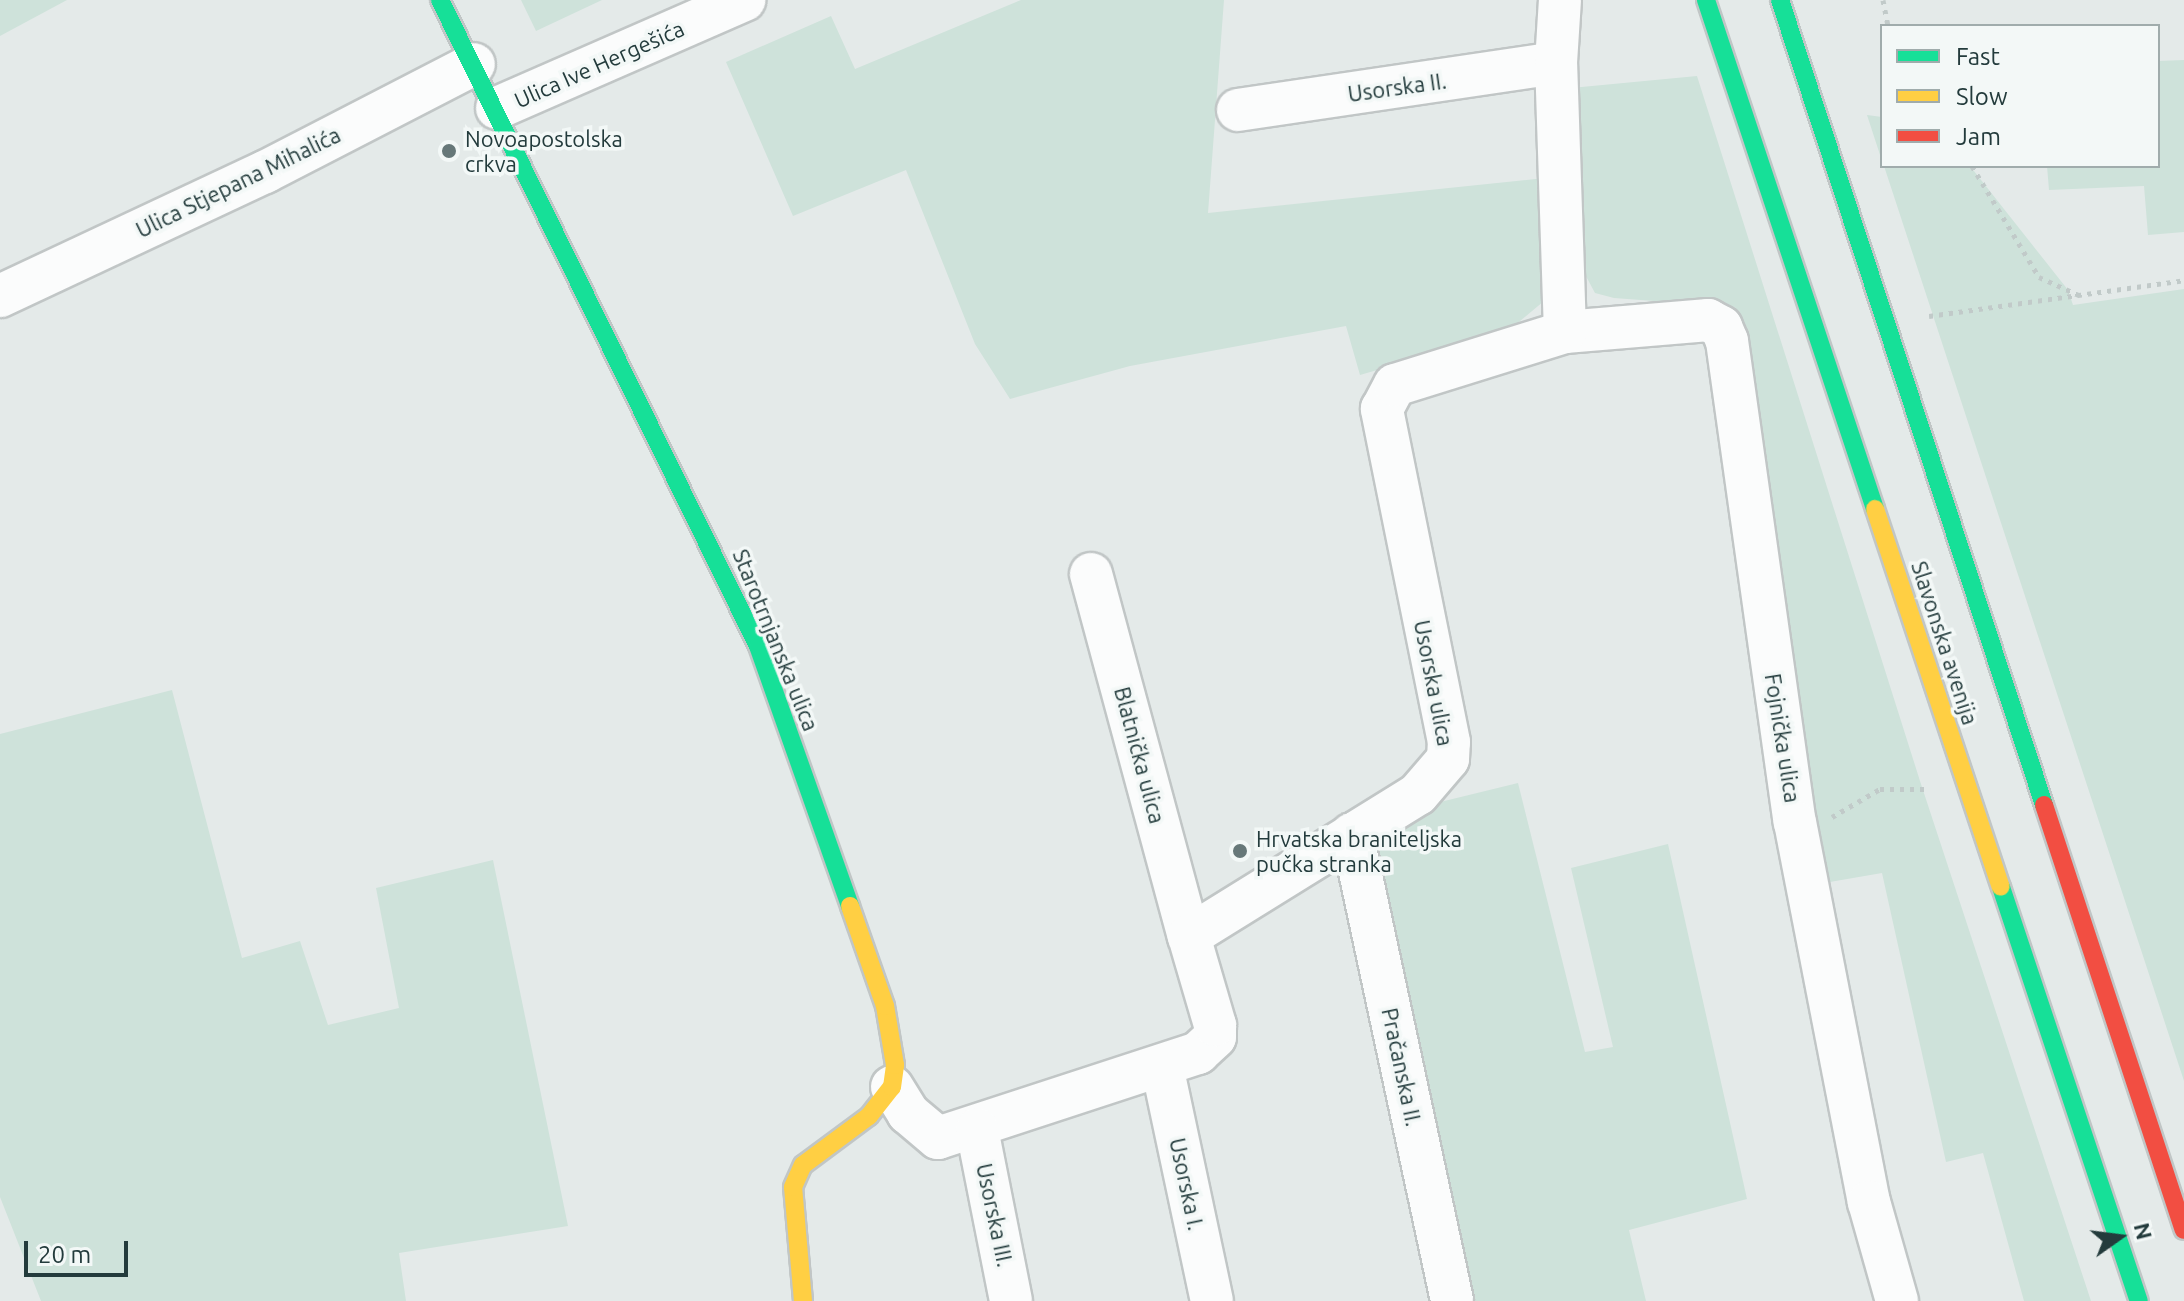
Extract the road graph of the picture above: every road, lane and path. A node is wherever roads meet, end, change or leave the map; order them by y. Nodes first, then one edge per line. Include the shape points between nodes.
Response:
1 (440, 0) edge
2 (744, 0) edge
3 (1560, 0) edge
4 (1706, 0) edge
5 (1780, 0) edge
6 (1883, 0) edge
7 (1888, 24) edge
8 (1556, 63) junction
9 (474, 64) junction
10 (497, 108) junction
11 (1238, 110) dead end
12 (1973, 168) edge
13 (2184, 280) edge
14 (0, 296) edge
15 (2082, 297) junction
16 (1929, 316) dead end
17 (1565, 332) junction
18 (1091, 574) dead end
19 (1927, 789) dead end
20 (1795, 822) junction
21 (1352, 834) junction
22 (1189, 936) junction
23 (1162, 1066) junction
24 (892, 1087) junction
25 (977, 1129) junction
26 (2184, 1230) edge
27 (803, 1301) edge
28 (1011, 1301) edge
29 (1212, 1301) edge
30 (1452, 1301) edge
31 (1897, 1301) edge
32 (2139, 1301) edge

1 - 9 main road, Starotrnjanska ulica
2 - 10 street, Ulica Ive Hergešića
3 - 8 street
4 - 32 main road, Slavonska avenija
5 - 26 main road, Slavonska avenija
6 - 7 path
8 - 11 street, Usorska II.
8 - 17 street
9 - 10 main road, Starotrnjanska ulica
9 - 14 street, Ulica Stjepana Mihalića via 265,172
10 - 24 main road, Starotrnjanska ulica via 758,646 885,1006 895,1065
12 - 15 path via 2039,277
13 - 15 path
15 - 16 path
17 - 20 street, Fojnička ulica via 1693,320 1721,327
17 - 21 street, Usorska ulica via 1395,385 1386,393 1383,434 1449,742 1448,759 1418,794
18 - 22 street, Blatnička ulica
19 - 20 path via 1880,789 1839,816
20 - 31 street, Fojnička ulica via 1869,1202
21 - 22 street, Usorska ulica
21 - 30 street, Pračanska II.
22 - 23 street via 1215,1037 1198,1053
23 - 25 street
23 - 29 street, Usorska I.
24 - 25 street via 908,1113 938,1138
24 - 27 main road via 869,1116 803,1165 793,1187
25 - 28 street, Usorska III.

